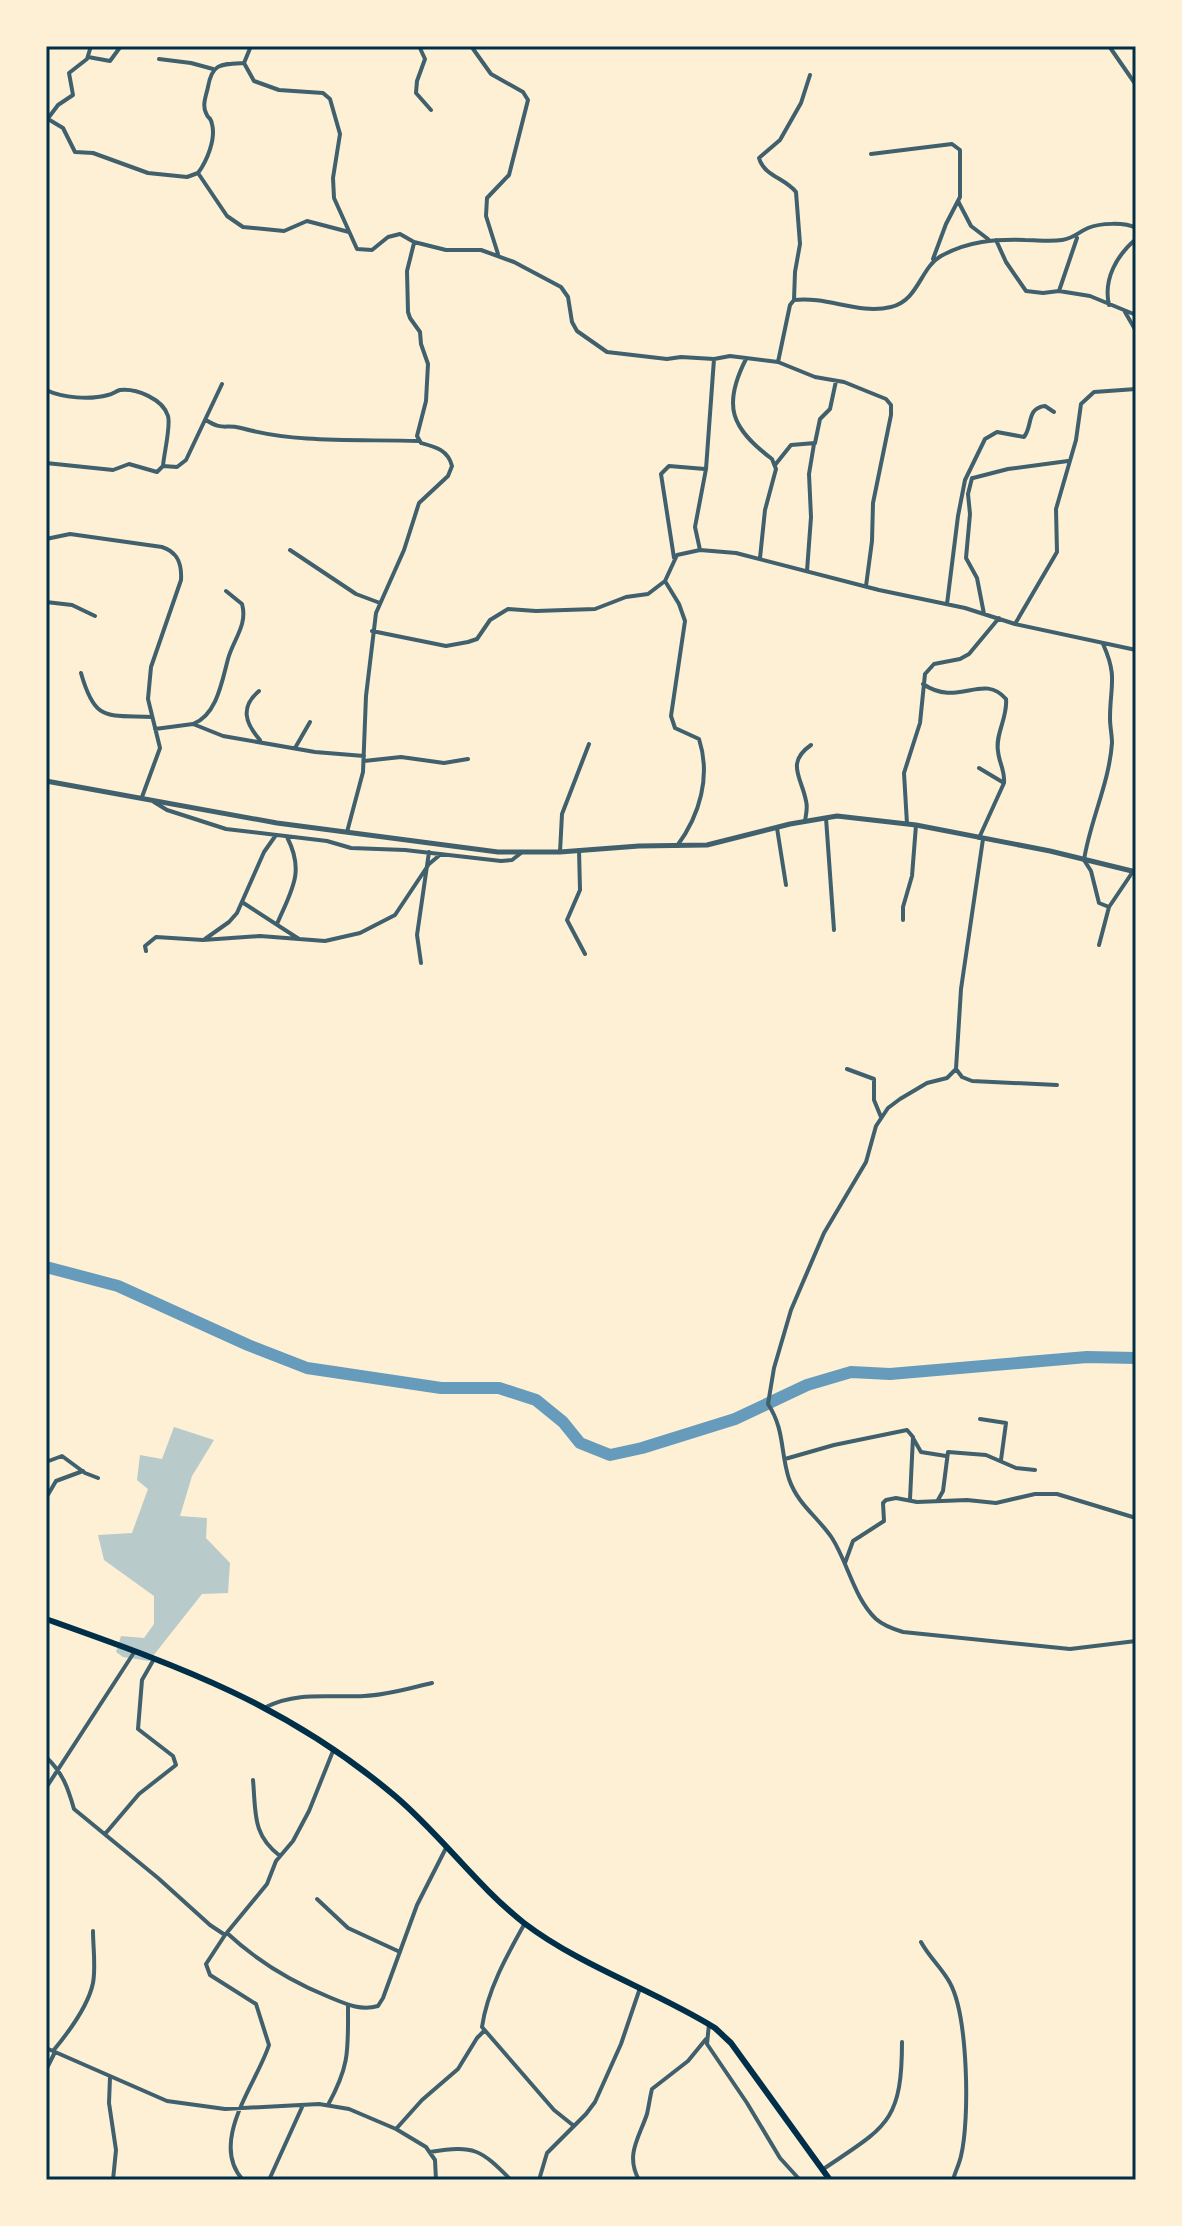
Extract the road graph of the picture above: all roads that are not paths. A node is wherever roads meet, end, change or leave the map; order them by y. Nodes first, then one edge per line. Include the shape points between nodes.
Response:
1 (91, 46) edge
2 (121, 46) edge
3 (251, 46) edge
4 (419, 46) edge
5 (471, 46) edge
6 (1109, 46) edge
7 (88, 57) junction
8 (159, 59) dead end
9 (244, 63) junction
10 (213, 69) junction
11 (810, 75) dead end
12 (1136, 85) edge
13 (431, 110) dead end
14 (47, 120) edge
15 (871, 154) dead end
16 (198, 173) junction
17 (958, 201) junction
18 (1135, 225) edge
19 (349, 232) junction
20 (1077, 238) junction
21 (1136, 239) edge
22 (993, 240) junction
23 (414, 242) junction
24 (499, 256) junction
25 (933, 262) junction
26 (1059, 291) junction
27 (794, 300) junction
28 (1109, 305) junction
29 (1125, 311) junction
30 (1136, 315) edge
31 (1136, 331) edge
32 (714, 359) junction
33 (746, 359) junction
34 (778, 362) junction
35 (836, 381) junction
36 (222, 384) dead end
37 (1136, 389) edge
38 (46, 390) edge
39 (1054, 412) dead end
40 (206, 420) junction
41 (418, 441) junction
42 (814, 444) junction
43 (1068, 461) junction
44 (46, 463) edge
45 (775, 465) junction
46 (163, 466) junction
47 (706, 469) junction
48 (972, 478) junction
49 (965, 480) junction
50 (46, 539) edge
51 (290, 550) dead end
52 (700, 550) junction
53 (674, 558) junction
54 (760, 558) junction
55 (807, 571) junction
56 (665, 581) junction
57 (866, 586) junction
58 (226, 591) dead end
59 (46, 602) edge
60 (380, 603) junction
61 (947, 604) junction
62 (984, 614) junction
63 (95, 616) dead end
64 (999, 618) junction
65 (1015, 624) junction
66 (372, 631) junction
67 (1103, 644) junction
68 (1136, 650) edge
69 (81, 673) dead end
70 (923, 684) junction
71 (259, 691) dead end
72 (152, 717) junction
73 (310, 722) dead end
74 (193, 724) junction
75 (155, 729) junction
76 (261, 742) junction
77 (589, 744) dead end
78 (811, 745) dead end
79 (295, 748) junction
80 (364, 758) junction
81 (468, 759) dead end
82 (979, 768) dead end
83 (46, 781) edge
84 (1004, 783) junction
85 (142, 797) junction
86 (153, 800) junction
87 (826, 818) junction
88 (805, 821) junction
89 (907, 824) junction
90 (916, 825) junction
91 (777, 828) junction
92 (347, 832) junction
93 (276, 835) junction
94 (287, 837) junction
95 (981, 838) junction
96 (677, 846) junction
97 (579, 850) junction
98 (429, 852) junction
99 (560, 852) junction
100 (521, 853) junction
101 (441, 854) junction
102 (1084, 860) junction
103 (429, 864) junction
104 (1135, 870) edge
105 (786, 885) dead end
106 (242, 902) junction
107 (1109, 907) junction
108 (903, 920) dead end
109 (277, 924) junction
110 (834, 930) dead end
111 (203, 940) junction
112 (301, 941) junction
113 (1099, 945) dead end
114 (146, 951) dead end
115 (585, 954) dead end
116 (421, 963) dead end
117 (847, 1069) dead end
118 (956, 1069) junction
119 (1057, 1085) dead end
120 (881, 1117) junction
121 (980, 1419) dead end
122 (913, 1437) junction
123 (946, 1456) junction
124 (785, 1459) junction
125 (1001, 1460) junction
126 (46, 1462) edge
127 (1035, 1470) dead end
128 (83, 1471) junction
129 (98, 1478) dead end
130 (46, 1498) edge
131 (910, 1500) junction
132 (936, 1502) junction
133 (1136, 1518) edge
134 (845, 1563) junction
135 (46, 1619) edge
136 (1136, 1641) edge
137 (135, 1651) junction
138 (155, 1657) junction
139 (432, 1683) dead end
140 (266, 1707) junction
141 (334, 1749) junction
142 (46, 1757) edge
143 (60, 1770) junction
144 (253, 1780) dead end
145 (46, 1788) edge
146 (105, 1834) junction
147 (447, 1846) junction
148 (280, 1856) junction
149 (317, 1899) dead end
150 (525, 1923) junction
151 (93, 1931) dead end
152 (226, 1934) junction
153 (921, 1942) dead end
154 (400, 1952) junction
155 (640, 1988) junction
156 (348, 2006) junction
157 (709, 2024) junction
158 (484, 2031) junction
159 (706, 2039) junction
160 (902, 2042) dead end
161 (46, 2048) edge
162 (54, 2052) junction
163 (46, 2070) edge
164 (110, 2077) junction
165 (303, 2105) junction
166 (328, 2105) junction
167 (240, 2109) junction
168 (574, 2126) junction
169 (396, 2129) junction
170 (430, 2152) junction
171 (822, 2170) junction
172 (113, 2180) edge
173 (243, 2180) edge
174 (269, 2180) edge
175 (436, 2180) edge
176 (511, 2180) edge
177 (539, 2180) edge
178 (639, 2180) edge
179 (800, 2180) edge
180 (830, 2180) edge
181 (953, 2180) edge

1 - 7 street
2 - 7 street via 110,61
3 - 9 street
4 - 13 street via 425,59 415,89
5 - 24 street via 491,74 528,100 509,175 487,198 486,216
6 - 12 street
7 - 14 street via 69,73 73,95
8 - 10 street
9 - 10 street
9 - 19 street via 250,76 265,87 327,95 340,129 334,198
10 - 16 street via 204,107 213,126 211,145
11 - 27 street via 780,140 759,158 765,170 796,192 800,244
14 - 16 street via 63,128 75,152 93,153 148,173
15 - 17 street via 955,144 961,162
16 - 19 street via 227,216 243,227 284,231 307,221
17 - 22 street via 971,226
17 - 25 street
18 - 20 street via 1092,226
19 - 23 street via 361,251 372,250 392,235
20 - 22 street
20 - 26 street
21 - 28 street via 1113,269
22 - 25 street
22 - 26 street via 1026,291
23 - 24 street
23 - 41 street via 407,271 408,312 420,332 429,381
24 - 32 street via 561,287 574,326 600,350
25 - 27 street via 915,291 892,307 861,310
26 - 28 street
27 - 34 street
28 - 29 street
29 - 30 street
29 - 31 street
32 - 33 street
32 - 47 street
33 - 34 street
33 - 45 street via 735,383 733,418
34 - 35 street
35 - 42 street
35 - 57 street via 891,405 873,503
36 - 40 street
37 - 43 street via 1088,396 1078,410 1078,433
38 - 46 street via 65,396 98,397 121,390 148,396 168,415
39 - 49 street via 1036,407 1024,437 1001,431 987,436
40 - 41 street via 218,428 269,436
40 - 46 street via 186,460 177,467
41 - 60 street via 447,454 452,466 419,503
42 - 45 street via 791,445
42 - 55 street
43 - 48 street
43 - 65 street via 1056,509 1057,552
44 - 46 street via 113,470 129,464 157,472
45 - 54 street
47 - 52 street via 695,527
47 - 53 street via 669,466 661,474
48 - 49 street
48 - 62 street via 966,558 977,578
49 - 61 street
50 - 72 street via 70,534 158,547 178,559 181,580 147,689
51 - 60 street via 356,594
52 - 53 street
52 - 54 street
53 - 56 street
54 - 55 street
55 - 57 street
56 - 66 street via 648,594 595,609 508,609 490,620 477,639 446,646
56 - 96 street via 685,621 671,716 675,728 699,739 705,772 694,819
57 - 61 street
58 - 74 street via 242,604 241,630 208,714
59 - 63 street via 72,605
60 - 66 street
61 - 62 street
62 - 64 street
64 - 65 street
64 - 70 street via 969,654 934,664
65 - 67 street
66 - 80 street
67 - 68 street
67 - 102 street via 1114,676 1112,741
69 - 72 street via 90,700 101,711
70 - 84 street via 949,694 994,689 1006,699 997,749
70 - 89 street via 917,737 904,773
71 - 76 street via 245,714
72 - 75 street
73 - 79 street
74 - 75 street
74 - 76 street via 210,733
75 - 85 street via 159,753
76 - 79 street
77 - 99 street via 562,814
78 - 88 street via 801,753 797,769 807,803
79 - 80 street
80 - 81 street via 444,763
80 - 92 street
82 - 84 street
83 - 85 street
84 - 95 street
85 - 86 street
86 - 92 street
86 - 93 street via 167,810 226,829
87 - 88 street
87 - 89 street
87 - 110 street
88 - 91 street
89 - 90 street
90 - 95 street
90 - 108 street
91 - 96 street via 728,842
91 - 105 street
92 - 100 street
93 - 94 street
93 - 106 street
94 - 98 street via 351,848
94 - 109 street via 297,868
95 - 102 street
95 - 118 street
96 - 97 street
97 - 99 street
97 - 115 street via 580,890 567,920
98 - 101 street
98 - 103 street
99 - 100 street
100 - 101 street via 501,861
101 - 103 street
102 - 104 street
102 - 107 street via 1099,903
103 - 112 street via 388,921 340,938
103 - 116 street via 417,935
104 - 107 street
106 - 109 street
106 - 111 street via 229,922
107 - 113 street
109 - 112 street
111 - 112 street via 260,936
111 - 114 street via 156,937
117 - 120 street via 874,1079
118 - 119 street via 972,1081
118 - 120 street via 904,1096
120 - 124 street via 866,1162 811,1261 774,1368 768,1404 780,1424
121 - 125 street via 1006,1423
122 - 123 street via 921,1452
122 - 124 street via 907,1430 885,1433
122 - 131 street
123 - 125 street via 955,1452
123 - 132 street via 943,1491
124 - 134 street via 794,1491 831,1536
125 - 127 street
126 - 128 street via 62,1456
128 - 129 street
128 - 130 street via 56,1481
131 - 132 street
131 - 134 street via 884,1501 884,1521 853,1541
132 - 133 street via 996,1503 1057,1494
134 - 136 street via 865,1605 887,1626 903,1632 1070,1649
135 - 137 main road
137 - 138 main road
137 - 143 street
138 - 140 main road
138 - 146 street via 142,1680 138,1729 173,1756 176,1765 139,1794
139 - 140 street via 383,1695 301,1695
140 - 141 main road
141 - 147 main road via 395,1796
141 - 148 street via 309,1811
142 - 143 street
143 - 145 street
143 - 146 street via 74,1809
144 - 148 street via 258,1829
146 - 152 street
147 - 150 main road
147 - 154 street
148 - 152 street via 267,1884
149 - 154 street via 348,1928
150 - 155 main road
150 - 158 street via 488,2004
151 - 162 street via 91,1991
152 - 156 street via 263,1965
152 - 167 street via 208,1957 207,1970 256,2004 269,2045
153 - 181 street via 951,1985 964,2042 964,2136
154 - 156 street via 381,2004
155 - 157 main road
155 - 168 street via 595,2102
156 - 166 street via 349,2050
157 - 159 street
157 - 171 main road via 731,2043
158 - 168 street
158 - 169 street via 458,2069
159 - 178 street via 652,2089 631,2155
159 - 179 street via 780,2158
160 - 171 street via 891,2116
161 - 162 street
162 - 163 street
162 - 164 street
164 - 167 street via 167,2101
164 - 172 street
165 - 166 street
165 - 167 street
165 - 174 street
166 - 169 street
167 - 173 street via 230,2155
168 - 177 street via 547,2153
169 - 170 street
170 - 175 street
170 - 176 street via 481,2152
171 - 180 main road

